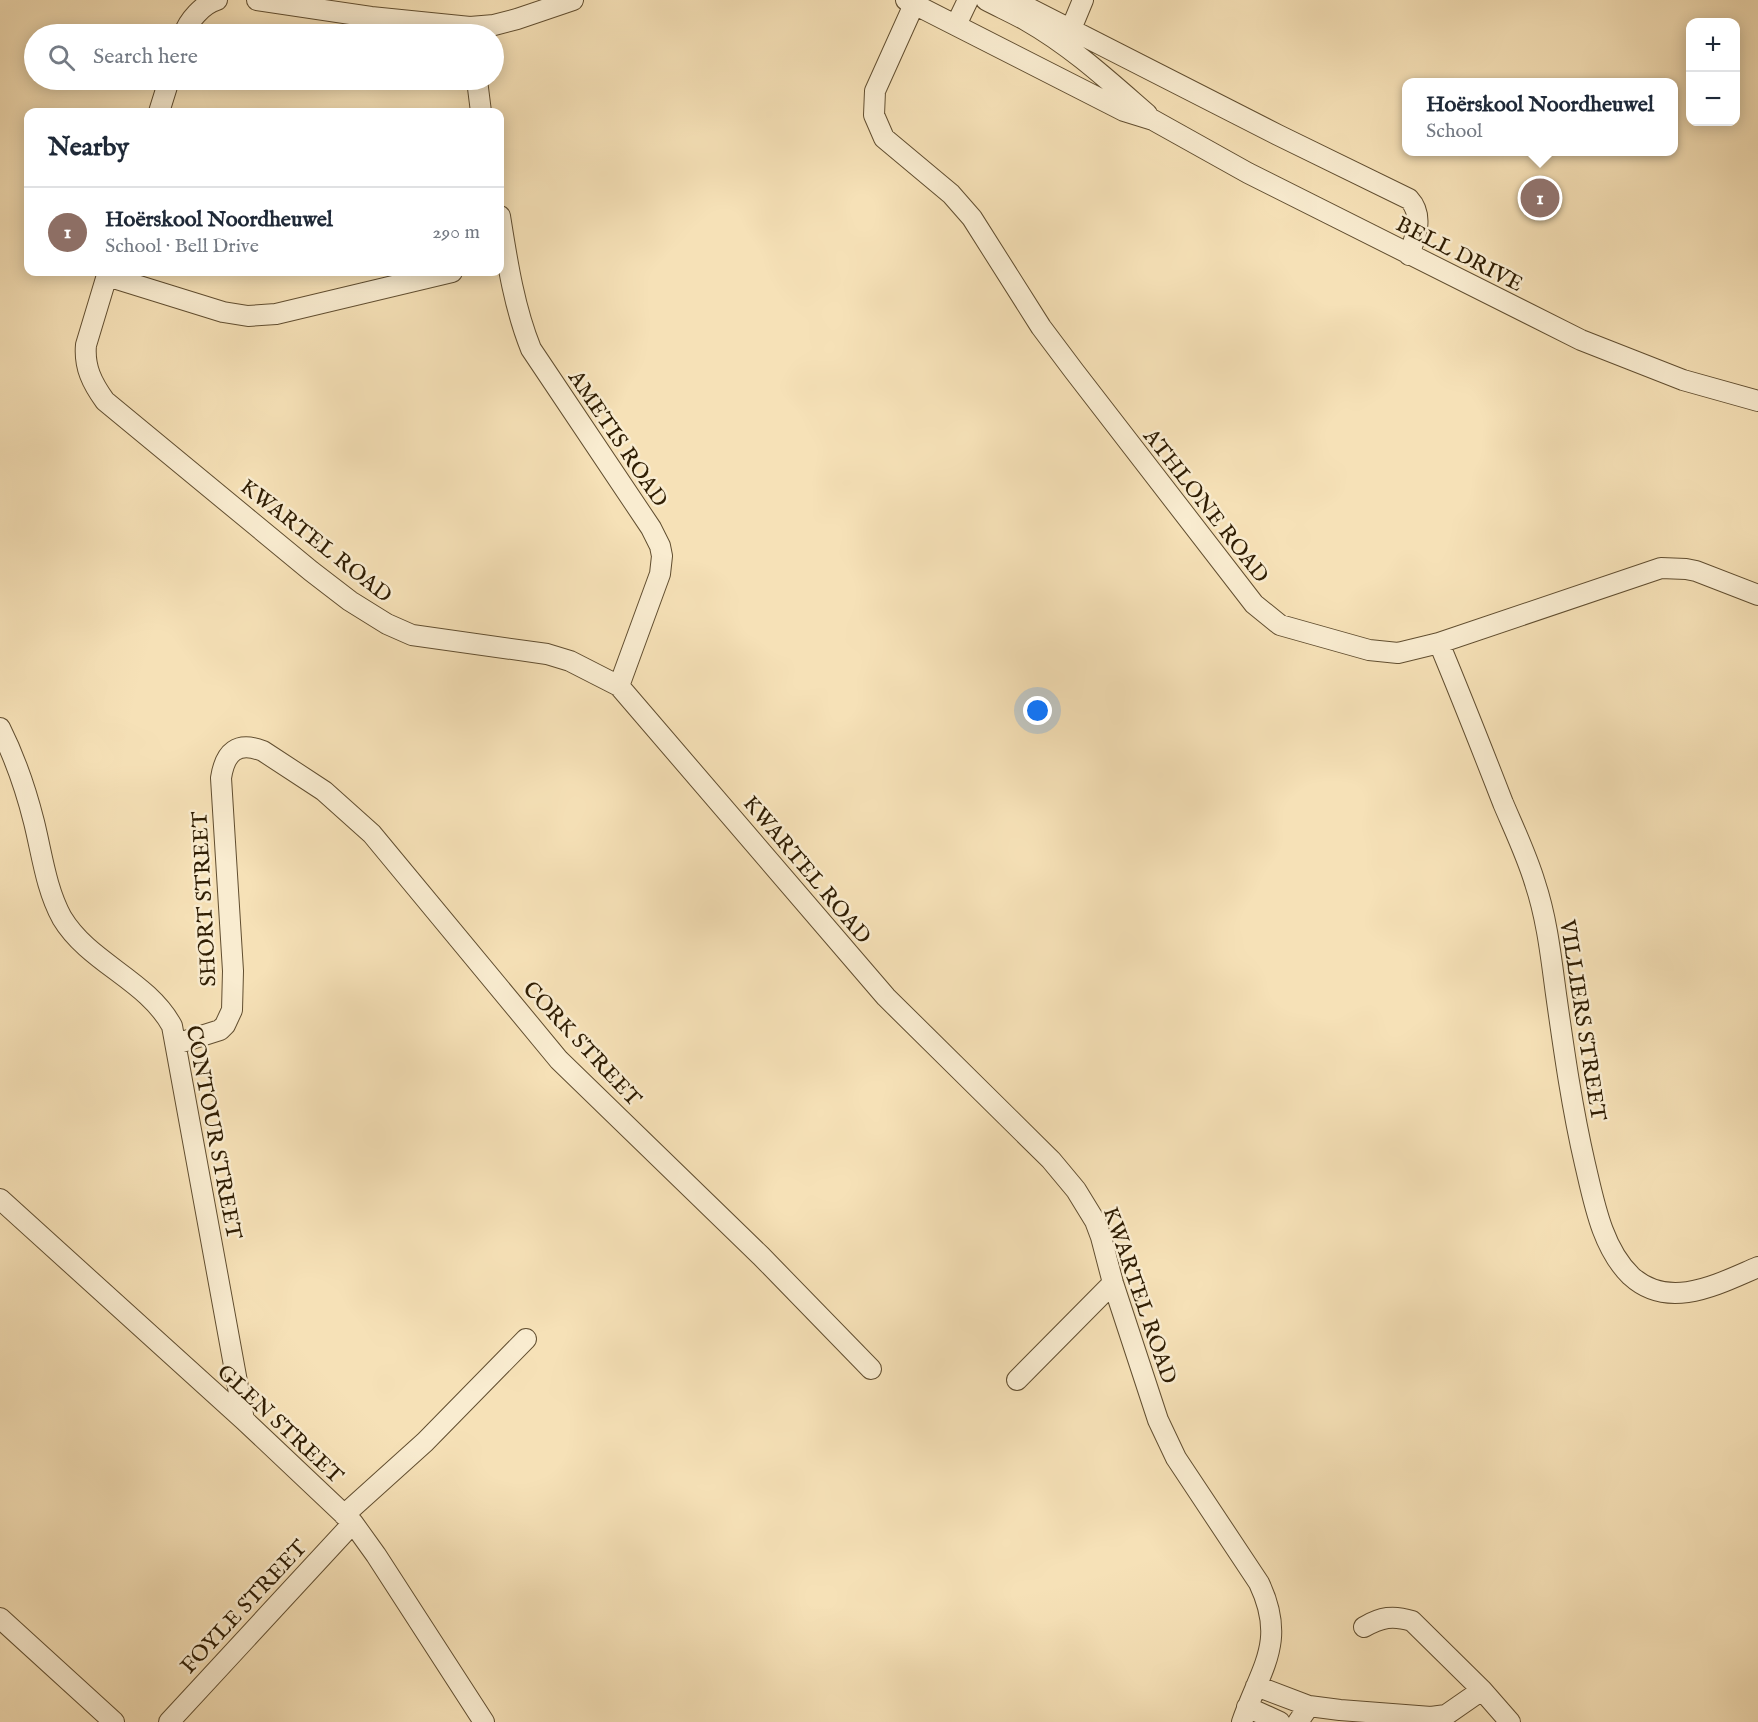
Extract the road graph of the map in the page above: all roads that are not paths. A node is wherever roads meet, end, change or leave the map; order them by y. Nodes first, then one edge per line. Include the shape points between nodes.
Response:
1 (217, 0) edge
2 (257, 0) edge
3 (573, 0) edge
4 (968, 0) edge
5 (986, 0) edge
6 (1013, 0) edge
7 (1083, 0) edge
8 (912, 1) edge
9 (190, 24) edge
10 (420, 24) edge
11 (498, 24) edge
12 (956, 25) junction
13 (1071, 29) junction
14 (166, 90) edge
15 (478, 90) edge
16 (160, 108) edge
17 (480, 108) edge
18 (1153, 120) junction
19 (1409, 255) junction
20 (504, 262) edge
21 (106, 276) edge
22 (113, 276) edge
23 (435, 276) edge
24 (1758, 401) edge
25 (1758, 596) edge
26 (1439, 643) junction
27 (619, 686) junction
28 (0, 728) edge
29 (263, 751) joint
30 (176, 1044) junction
31 (0, 1199) edge
32 (1758, 1267) edge
33 (1113, 1283) junction
34 (526, 1340) dead end
35 (871, 1370) dead end
36 (1017, 1380) dead end
37 (244, 1420) junction
38 (348, 1519) junction
39 (0, 1618) edge
40 (1364, 1627) dead end
41 (1256, 1686) junction
42 (1482, 1690) junction
43 (1245, 1714) edge
44 (1304, 1714) edge
45 (1434, 1720) edge
46 (114, 1722) edge
47 (170, 1722) edge
48 (484, 1722) edge
49 (1281, 1722) edge
50 (1510, 1722) edge

1 - 9 street
2 - 10 street
3 - 11 street
4 - 12 street
5 - 18 street, BELL DRIVE via 1052,38
6 - 13 street
7 - 13 street
8 - 12 street, BELL DRIVE
8 - 26 street, ATHLONE ROAD via 874,91 874,115 884,138 951,194 972,218 1041,327 1254,604 1280,625 1370,650 1398,653
12 - 18 street, BELL DRIVE via 1124,111
13 - 19 street via 1409,199 1418,215
14 - 16 street
15 - 17 street
18 - 19 street, BELL DRIVE
19 - 24 street, BELL DRIVE via 1618,356
20 - 27 street, AMETIS ROAD via 531,349 660,546 660,574
21 - 27 street, KWARTEL ROAD via 85,357 91,379 105,401 311,571 369,614 400,631 547,654
22 - 23 street via 223,312 259,316
25 - 26 street, ATHLONE ROAD via 1696,571 1661,568
26 - 32 street, VILLIERS STREET via 1535,883 1549,942 1580,1141 1597,1214 1609,1242 1632,1277 1669,1294 1714,1286
27 - 33 street, KWARTEL ROAD via 886,997 1051,1160 1076,1190 1095,1221
28 - 30 street, CONTOUR STREET via 25,791 62,918 89,949 161,1009 172,1026
29 - 30 street, SHORT STREET via 253,747 233,751 225,759 220,778 233,971 232,1010 220,1030
29 - 35 street, CORK STREET via 324,791 372,834 559,1060
30 - 37 street, CONTOUR STREET
31 - 37 street, GLEN STREET
33 - 36 street
33 - 41 street, KWARTEL ROAD via 1167,1441 1267,1600 1273,1634
34 - 38 street, GLEN STREET via 359,1502
37 - 38 street, GLEN STREET
38 - 47 street, FOYLE STREET
38 - 48 street, GLEN STREET via 376,1555
39 - 46 street
40 - 42 street via 1388,1617 1412,1621
41 - 43 street, KWARTEL ROAD
41 - 44 street
42 - 45 street
42 - 50 street
43 - 49 street
44 - 45 street via 1340,1710

